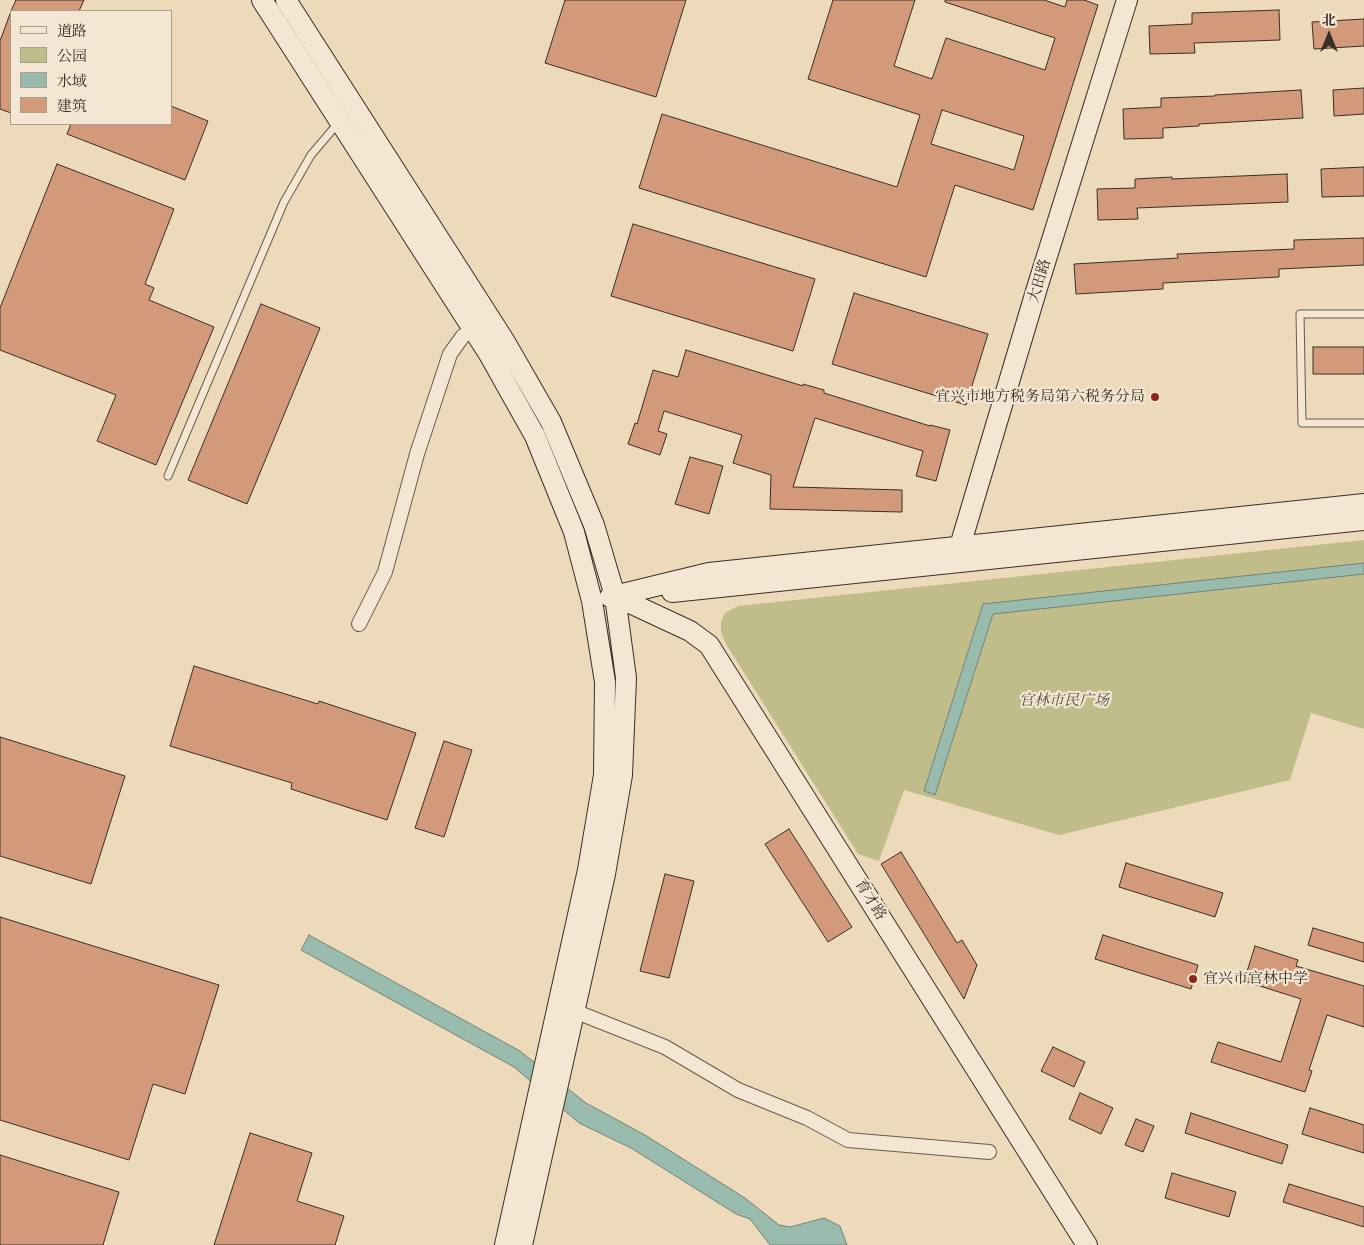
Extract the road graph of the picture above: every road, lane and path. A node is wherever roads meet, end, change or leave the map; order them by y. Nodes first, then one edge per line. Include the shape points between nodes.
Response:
1 (262, 0) edge
2 (286, 0) edge
3 (1127, 0) edge
4 (339, 121) junction
5 (1364, 314) edge
6 (473, 330) junction
7 (1364, 423) edge
8 (168, 476) dead end
9 (1364, 504) edge
10 (1364, 520) edge
11 (961, 555) junction
12 (615, 596) junction
13 (592, 601) junction
14 (359, 624) dead end
15 (574, 1011) junction
16 (989, 1152) dead end
17 (505, 1245) edge
18 (522, 1245) edge
19 (1087, 1245) edge

1 - 4 main road
2 - 12 main road via 505,342 551,422 594,525
3 - 11 main road, 大田路 via 1038,288
4 - 6 main road
4 - 8 lane via 311,155 284,202
5 - 7 lane via 1300,314 1302,423
6 - 13 main road via 535,436 574,532
6 - 14 street via 463,336 450,354 416,454 385,572
9 - 11 main road
10 - 11 main road
11 - 12 main road via 709,573
12 - 13 main road
12 - 15 main road via 626,678 622,775 605,874
12 - 19 main road, 育才路 via 690,631 709,645
13 - 17 main road via 604,682 604,775 588,870
15 - 16 street via 665,1047 738,1090 807,1118 848,1140
15 - 18 main road

